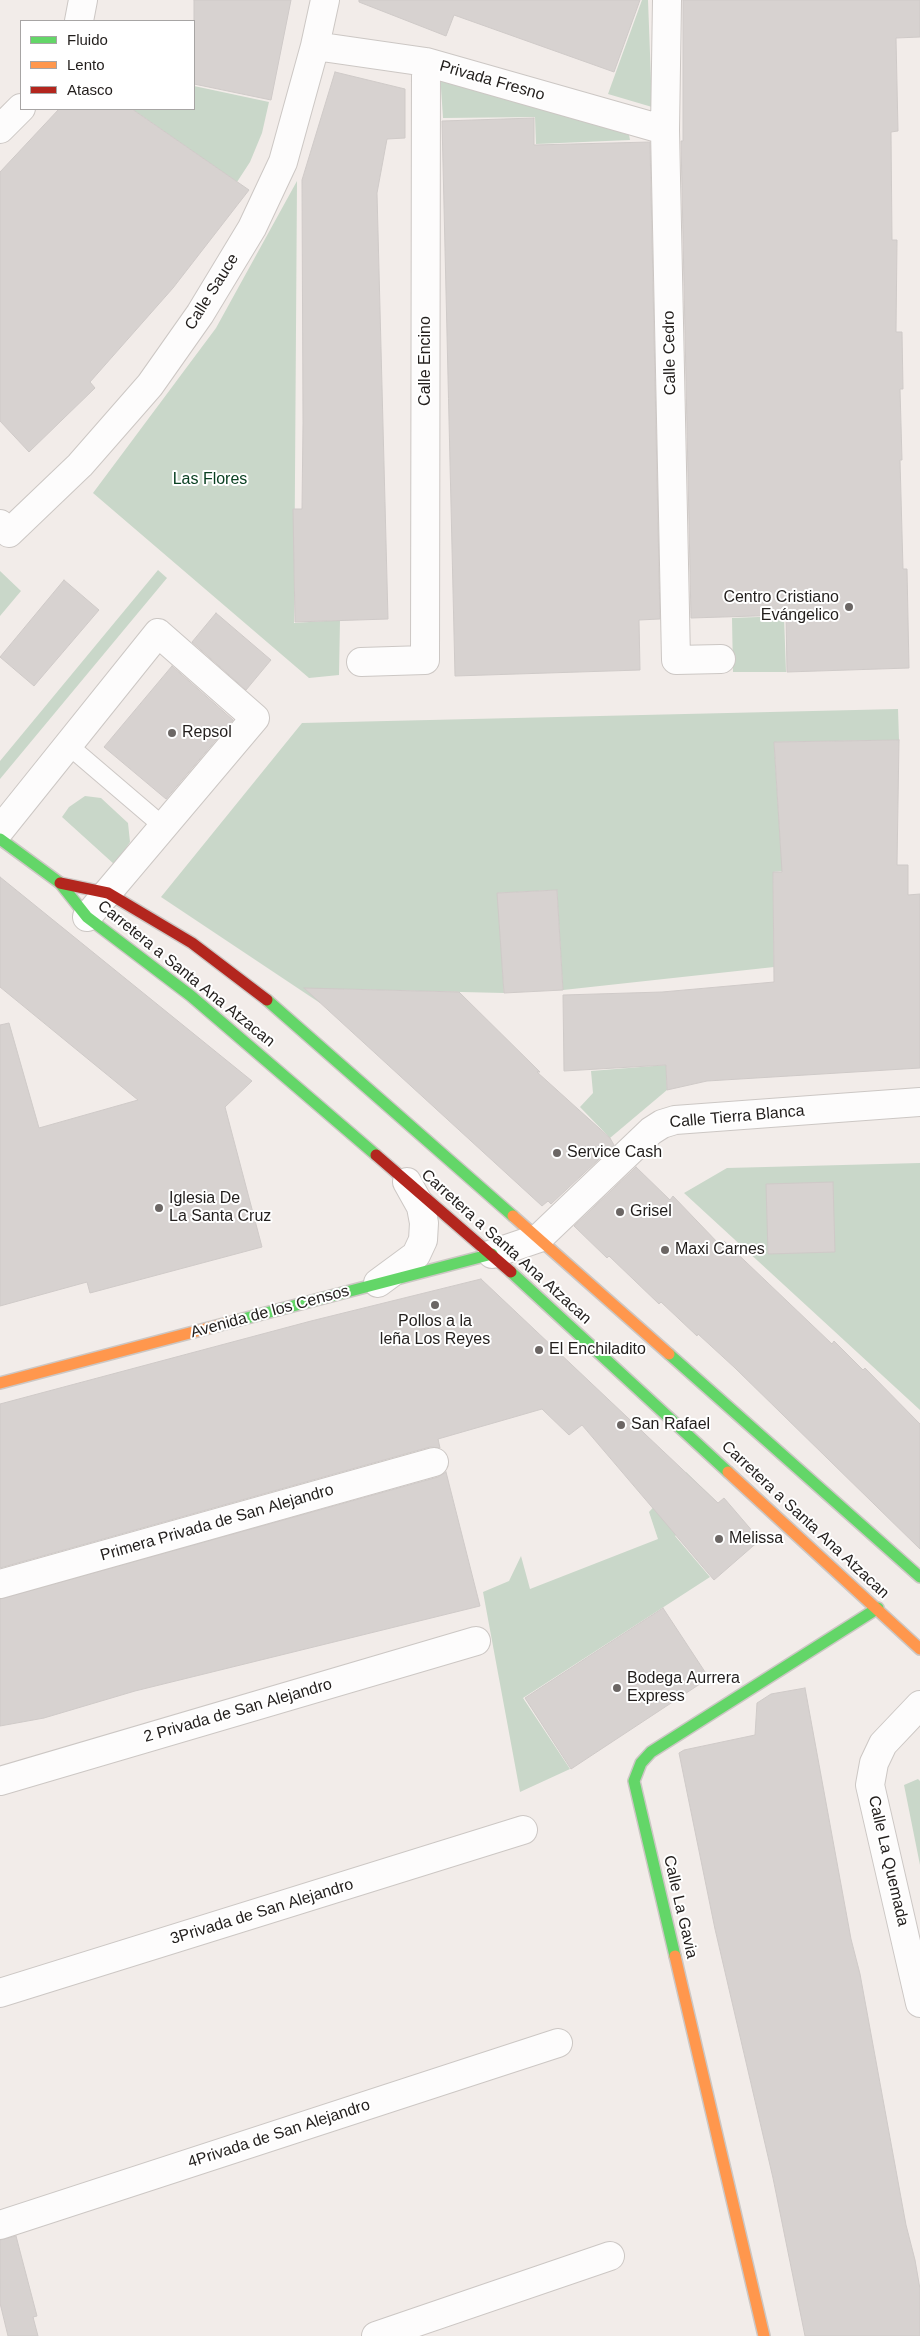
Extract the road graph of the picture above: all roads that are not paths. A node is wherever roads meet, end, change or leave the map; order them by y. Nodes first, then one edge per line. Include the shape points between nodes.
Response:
1 (83, 0) edge
2 (325, 0) edge
3 (666, 0) edge
4 (79, 20) edge
5 (316, 46) junction
6 (426, 62) junction
7 (20, 109) edge
8 (0, 129) edge
9 (665, 130) junction
10 (5, 528) edge
11 (721, 658) dead end
12 (361, 662) dead end
13 (68, 746) junction
14 (164, 826) junction
15 (0, 830) edge
16 (0, 839) edge
17 (60, 883) junction
18 (108, 893) junction
19 (87, 917) junction
20 (920, 1102) edge
21 (407, 1182) junction
22 (539, 1238) junction
23 (492, 1254) junction
24 (376, 1284) junction
25 (0, 1383) edge
26 (434, 1462) dead end
27 (920, 1577) edge
28 (0, 1584) edge
29 (878, 1608) junction
30 (476, 1641) dead end
31 (920, 1649) edge
32 (920, 1705) edge
33 (0, 1781) edge
34 (523, 1830) dead end
35 (0, 1994) edge
36 (920, 2003) edge
37 (558, 2043) dead end
38 (0, 2224) edge
39 (610, 2256) dead end
40 (376, 2336) edge
41 (764, 2336) edge

1 - 4 street
2 - 5 street, Calle Sauce
3 - 9 street, Calle Cedro
5 - 6 street, Privada Fresno
5 - 10 street, Calle Sauce via 284,162 252,228 200,314 150,385 80,465
6 - 9 street, Privada Fresno
6 - 12 street, Calle Encino via 425,660
7 - 8 street
9 - 11 street, Calle Cedro via 676,660
13 - 14 lane
13 - 14 street via 158,633 255,718
13 - 15 street
14 - 18 street
16 - 17 street, Carretera a Santa Ana Atzacan
17 - 18 street, Carretera a Santa Ana Atzacan
17 - 19 street, Carretera a Santa Ana Atzacan
18 - 19 street
18 - 22 street, Carretera a Santa Ana Atzacan via 192,943 249,985
19 - 21 street, Carretera a Santa Ana Atzacan via 191,996
20 - 22 street, Calle Tierra Blanca via 675,1120 662,1124
21 - 23 street, Carretera a Santa Ana Atzacan
21 - 24 street via 421,1207 423,1240 416,1255
22 - 23 street, Avenida de los Censos
22 - 27 street, Carretera a Santa Ana Atzacan
23 - 24 street, Avenida de los Censos
23 - 29 street, Carretera a Santa Ana Atzacan
24 - 25 street, Avenida de los Censos
26 - 28 street, Primera Privada de San Alejandro
29 - 31 street, Carretera a Santa Ana Atzacan
29 - 41 street, Calle La Gavia via 651,1752 640,1763 634,1781
30 - 33 street, 2 Privada de San Alejandro
32 - 36 street, Calle La Quemada via 883,1744 874,1764 870,1785
34 - 35 street, 3Privada de San Alejandro
37 - 38 street, 4Privada de San Alejandro
39 - 40 street

